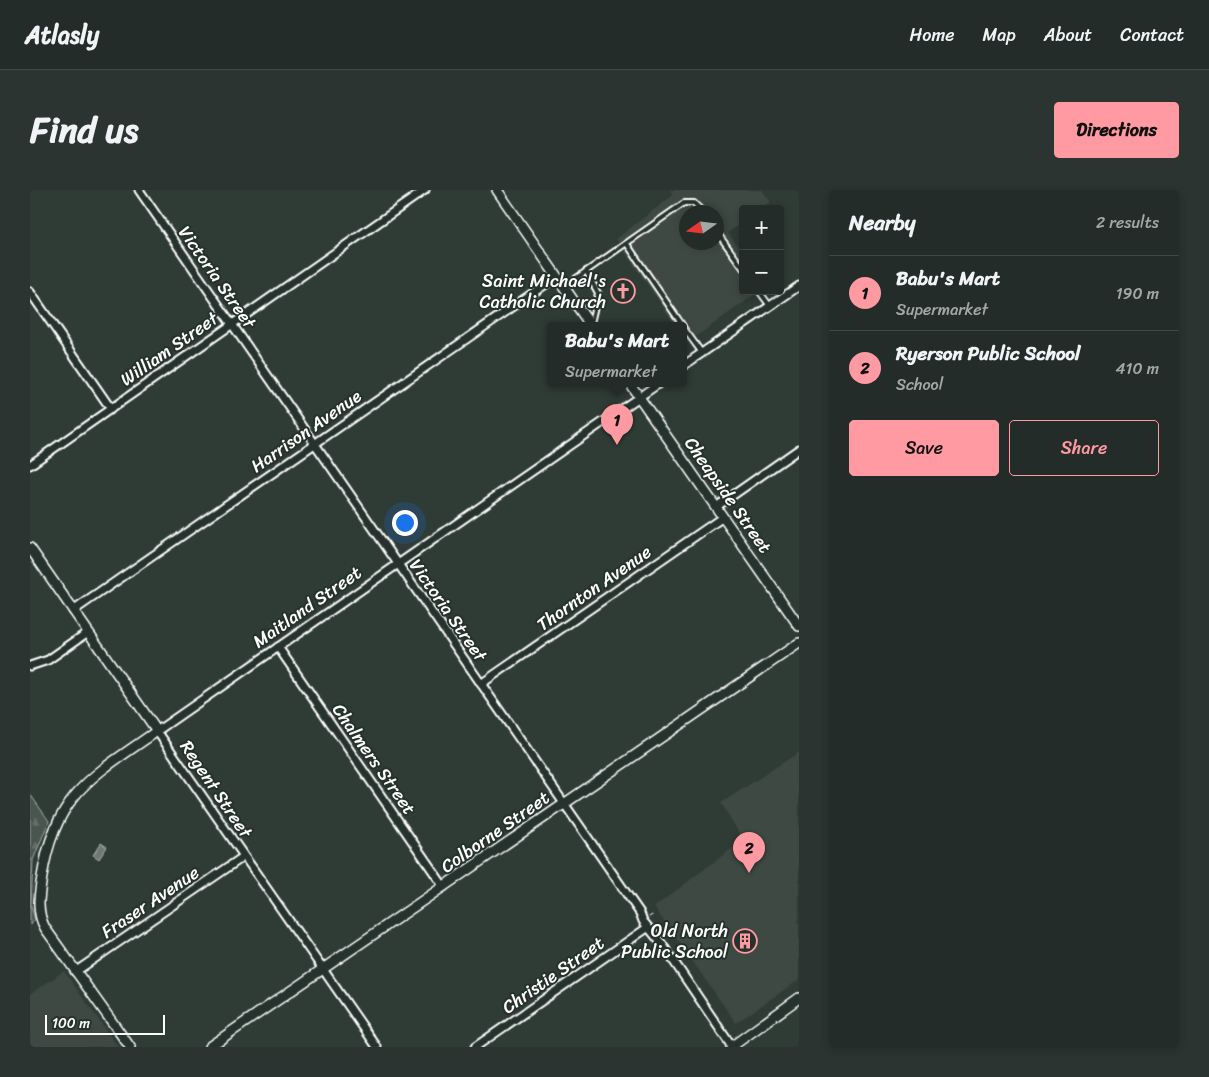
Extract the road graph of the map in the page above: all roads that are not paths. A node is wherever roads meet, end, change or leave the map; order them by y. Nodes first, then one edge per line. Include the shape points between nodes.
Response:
1 (140, 190) edge
2 (425, 190) edge
3 (497, 190) edge
4 (681, 205) edge
5 (696, 205) edge
6 (679, 207) edge
7 (724, 242) edge
8 (627, 244) junction
9 (739, 263) edge
10 (586, 271) junction
11 (556, 277) junction
12 (799, 286) edge
13 (563, 287) junction
14 (30, 292) edge
15 (762, 295) edge
16 (770, 306) junction
17 (587, 322) edge
18 (591, 322) edge
19 (680, 322) edge
20 (231, 324) junction
21 (687, 332) edge
22 (702, 353) junction
23 (687, 363) edge
24 (632, 387) edge
25 (653, 387) edge
26 (639, 396) junction
27 (111, 409) junction
28 (313, 444) junction
29 (799, 449) edge
30 (30, 465) edge
31 (716, 507) junction
32 (723, 517) junction
33 (30, 548) edge
34 (398, 564) junction
35 (73, 611) junction
36 (799, 626) edge
37 (88, 632) junction
38 (799, 643) edge
39 (278, 647) junction
40 (30, 666) edge
41 (482, 684) junction
42 (157, 731) junction
43 (564, 803) junction
44 (243, 857) junction
45 (444, 887) junction
46 (647, 928) junction
47 (322, 969) junction
48 (75, 972) junction
49 (799, 998) edge
50 (130, 1047) edge
51 (209, 1047) edge
52 (376, 1047) edge
53 (475, 1047) edge
54 (731, 1047) edge

1 - 20 street, Victoria Street
2 - 20 street, William Street
3 - 11 street
4 - 5 lane
6 - 8 lane
7 - 9 lane
8 - 10 lane
8 - 19 lane
10 - 13 lane
10 - 18 lane via 598,293
11 - 13 street
11 - 28 street, Harrison Avenue
12 - 16 street
13 - 17 street
14 - 27 street
15 - 16 lane
16 - 22 street
20 - 27 street, William Street
20 - 28 street, Victoria Street
21 - 22 lane
22 - 23 street
24 - 26 street, Cheapside Street
25 - 26 street, Maitland Street
26 - 31 street, Cheapside Street
26 - 34 street, Maitland Street
27 - 30 street, William Street
28 - 34 street, Victoria Street
28 - 35 street, Harrison Avenue
29 - 31 street
31 - 32 street, Cheapside Street
32 - 36 street, Cheapside Street
32 - 41 street, Thornton Avenue
33 - 35 street, Regent Street
34 - 39 street, Maitland Street
34 - 41 street, Victoria Street
35 - 37 street, Regent Street
37 - 40 street via 48,660
37 - 42 street, Regent Street
38 - 43 street, Colborne Street
39 - 42 street, Maitland Street
39 - 45 street, Chalmers Street
41 - 43 street, Victoria Street
42 - 44 street, Regent Street
42 - 48 street, Maitland Street via 91,777 66,804 54,830 44,862 39,916
43 - 45 street, Colborne Street
43 - 46 street, Victoria Street
44 - 47 street, Regent Street
44 - 48 street, Fraser Avenue
45 - 47 street, Colborne Street
46 - 53 street, Christie Street
46 - 54 street, Victoria Street via 662,944
47 - 51 street, Colborne Street
47 - 52 street, Regent Street
48 - 50 street
49 - 54 street

